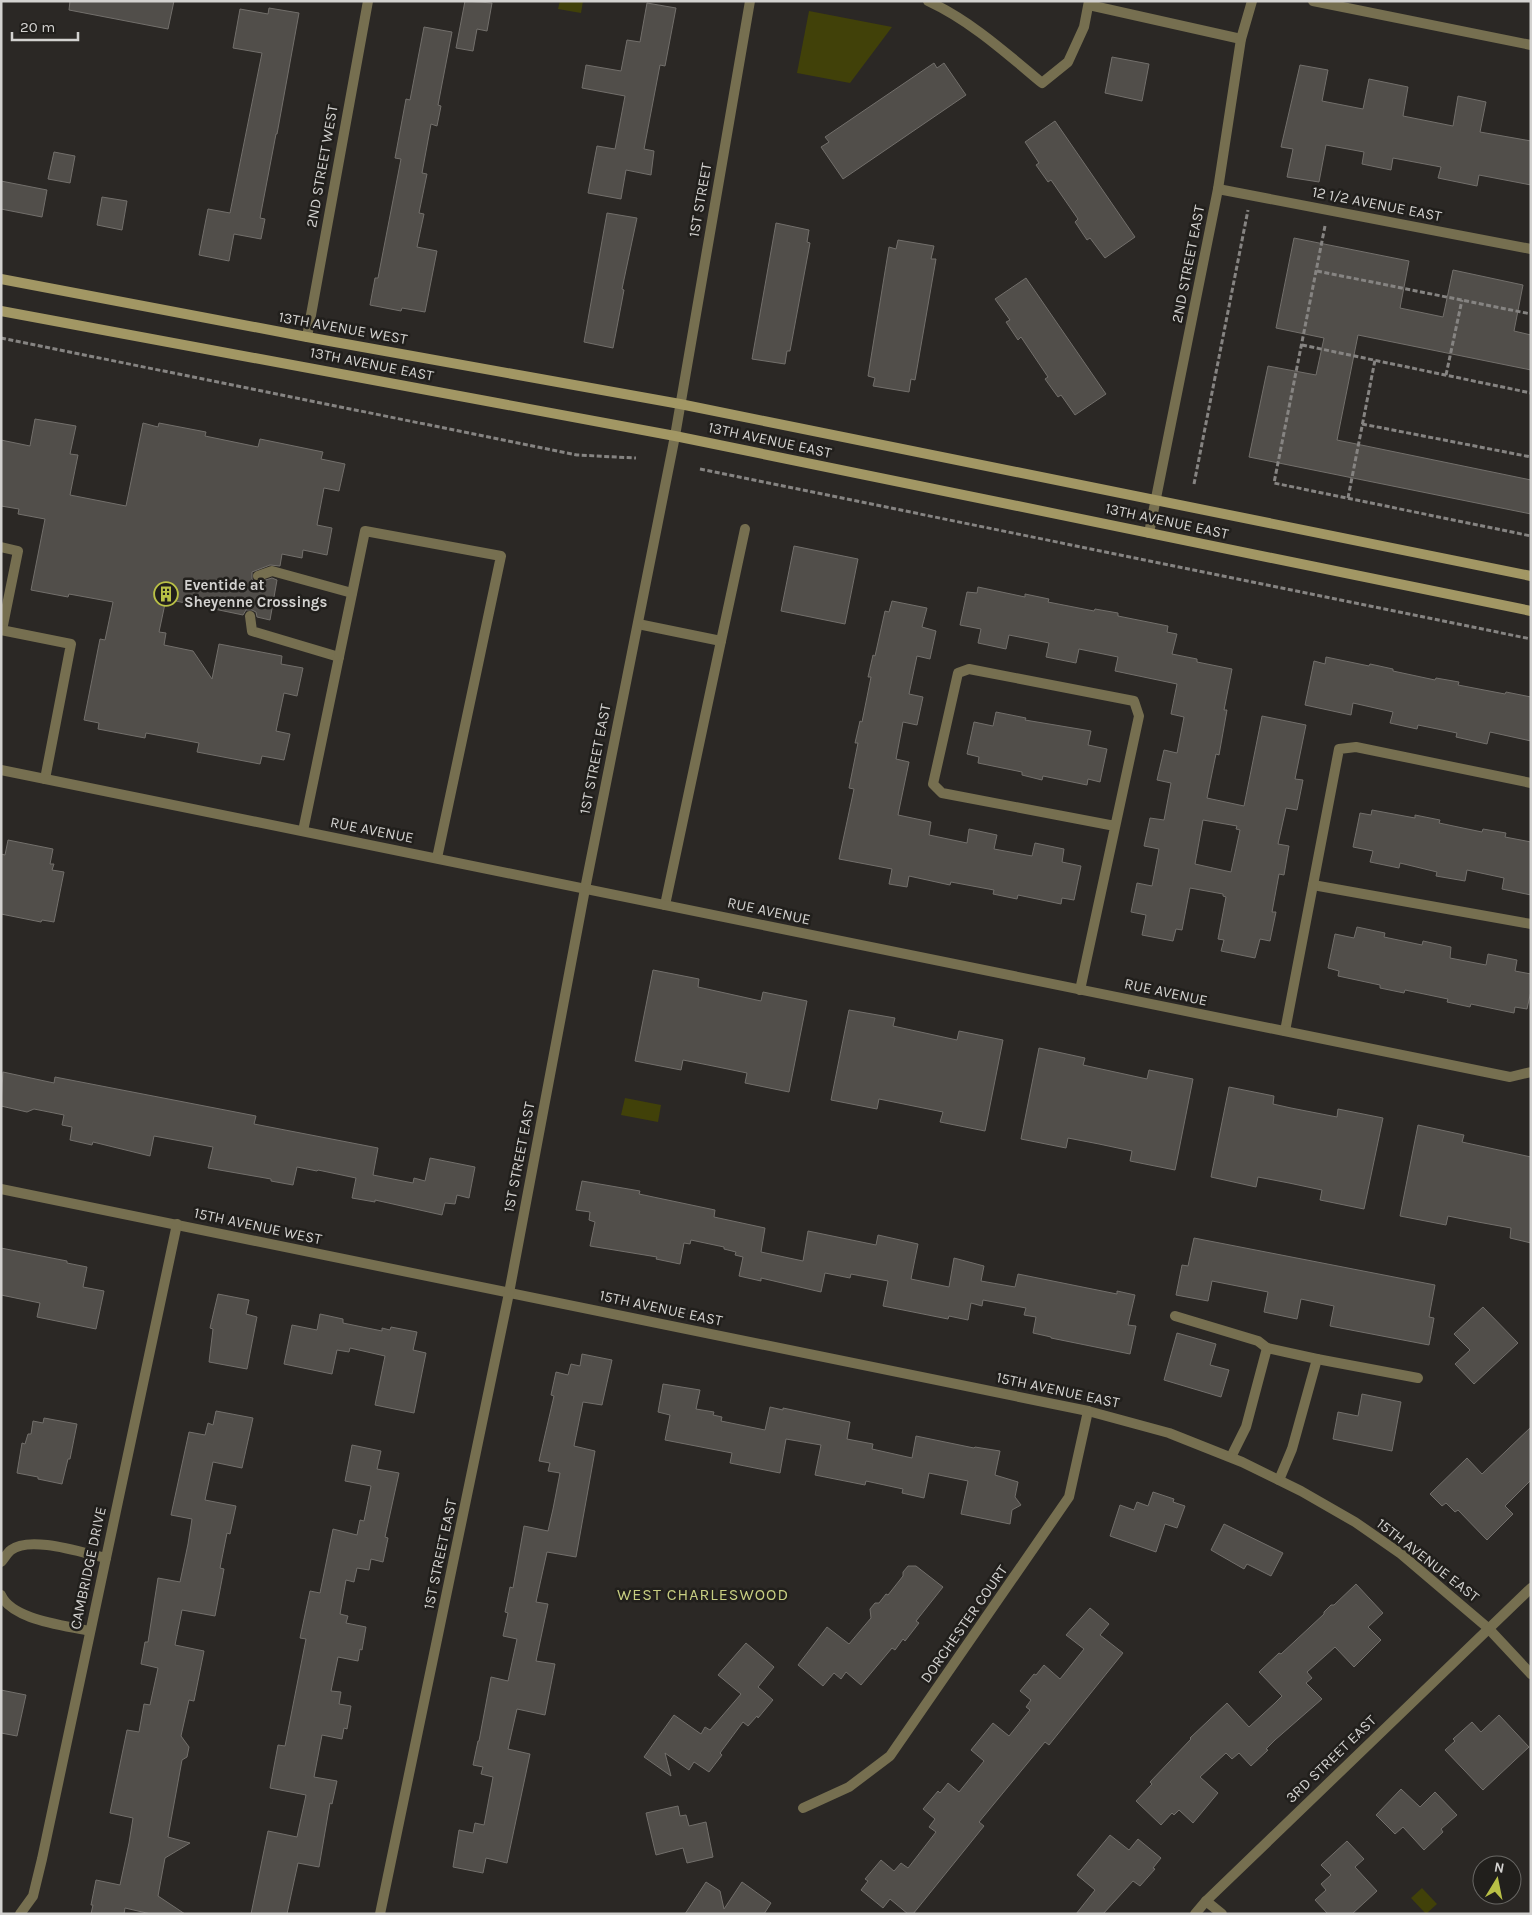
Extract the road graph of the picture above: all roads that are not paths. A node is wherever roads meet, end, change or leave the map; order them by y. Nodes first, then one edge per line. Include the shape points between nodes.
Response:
1 (368, 1) edge
2 (750, 1) edge
3 (928, 1) edge
4 (1252, 1) edge
5 (1313, 1) edge
6 (1089, 3) edge
7 (1241, 39) junction
8 (1531, 45) edge
9 (1218, 189) junction
10 (1531, 249) edge
11 (1, 279) edge
12 (1, 311) edge
13 (306, 337) junction
14 (680, 404) junction
15 (674, 436) junction
16 (1156, 501) junction
17 (745, 529) dead end
18 (1149, 533) junction
19 (1, 547) edge
20 (258, 576) dead end
21 (1531, 576) edge
22 (352, 593) junction
23 (1531, 611) edge
24 (250, 616) dead end
25 (638, 624) junction
26 (2, 630) edge
27 (721, 641) junction
28 (339, 656) junction
29 (1, 770) edge
30 (45, 779) junction
31 (1531, 783) edge
32 (1115, 826) junction
33 (303, 832) junction
34 (437, 858) junction
35 (1313, 885) junction
36 (585, 889) junction
37 (666, 905) junction
38 (1531, 924) edge
39 (1080, 990) junction
40 (1285, 1031) junction
41 (1531, 1072) edge
42 (1, 1189) edge
43 (177, 1224) junction
44 (509, 1293) junction
45 (1175, 1316) dead end
46 (1267, 1348) junction
47 (1318, 1359) junction
48 (1418, 1378) dead end
49 (1088, 1411) junction
50 (1230, 1457) junction
51 (1279, 1480) junction
52 (106, 1558) junction
53 (1, 1562) edge
54 (1531, 1588) edge
55 (1, 1595) edge
56 (1488, 1628) junction
57 (90, 1631) junction
58 (1531, 1674) edge
59 (803, 1808) dead end
60 (1206, 1901) junction
61 (20, 1914) edge
62 (380, 1914) edge
63 (1195, 1914) edge
64 (1222, 1914) edge

1 - 13 street, 2ND STREET WEST
2 - 14 street, 1ST STREET
3 - 6 street via 989,39 1042,83 1068,62 1084,27
4 - 7 street, 2ND STREET EAST
5 - 8 street
6 - 7 street
7 - 9 street, 2ND STREET EAST
9 - 10 street, 12 1/2 AVENUE EAST
9 - 16 street, 2ND STREET EAST
11 - 13 main road, 13TH AVENUE WEST
12 - 15 main road, 13TH AVENUE EAST
13 - 14 main road, 13TH AVENUE WEST
14 - 15 street, 1ST STREET EAST
14 - 16 main road, 13TH AVENUE EAST
15 - 18 main road, 13TH AVENUE EAST
15 - 25 street, 1ST STREET EAST
16 - 18 street, 2ND STREET EAST
16 - 21 main road, 13TH AVENUE EAST
17 - 27 street
18 - 23 main road, 13TH AVENUE EAST
19 - 26 street via 18,550
20 - 22 street via 272,572
22 - 28 street
22 - 34 street via 366,531 501,556
24 - 28 street via 252,631
25 - 27 street
25 - 36 street, 1ST STREET EAST
26 - 30 street via 71,644
27 - 37 street
28 - 33 street
29 - 30 street, RUE AVENUE
30 - 33 street, RUE AVENUE
31 - 35 street via 1356,747 1338,749
32 - 32 street via 1139,716 1134,701 969,669 958,672 933,784 942,792
32 - 39 street
33 - 34 street, RUE AVENUE
34 - 36 street, RUE AVENUE
35 - 38 street
35 - 40 street
36 - 37 street, RUE AVENUE
36 - 44 street, 1ST STREET EAST
37 - 39 street, RUE AVENUE
39 - 40 street, RUE AVENUE
40 - 41 street, RUE AVENUE via 1510,1077
42 - 43 street, 15TH AVENUE WEST
43 - 44 street, 15TH AVENUE WEST
43 - 52 street, CAMBRIDGE DRIVE
44 - 49 street, 15TH AVENUE EAST
44 - 62 street, 1ST STREET EAST
45 - 46 street via 1258,1341
46 - 47 street
46 - 50 street via 1246,1427
47 - 48 street
47 - 51 street via 1292,1449
49 - 50 street, 15TH AVENUE EAST via 1170,1433
49 - 59 street, DORCHESTER COURT via 1069,1497 890,1756 849,1787
50 - 51 street, 15TH AVENUE EAST
51 - 56 street, 15TH AVENUE EAST via 1355,1522 1394,1549
52 - 53 street via 26,1544 11,1550
52 - 57 street, CAMBRIDGE DRIVE
54 - 56 street, 3RD STREET EAST
55 - 57 street via 5,1603 22,1615
56 - 58 street, 15TH AVENUE EAST
56 - 60 street, 3RD STREET EAST
57 - 61 street, CAMBRIDGE DRIVE via 33,1896
60 - 63 street, 3RD STREET EAST
60 - 64 street

